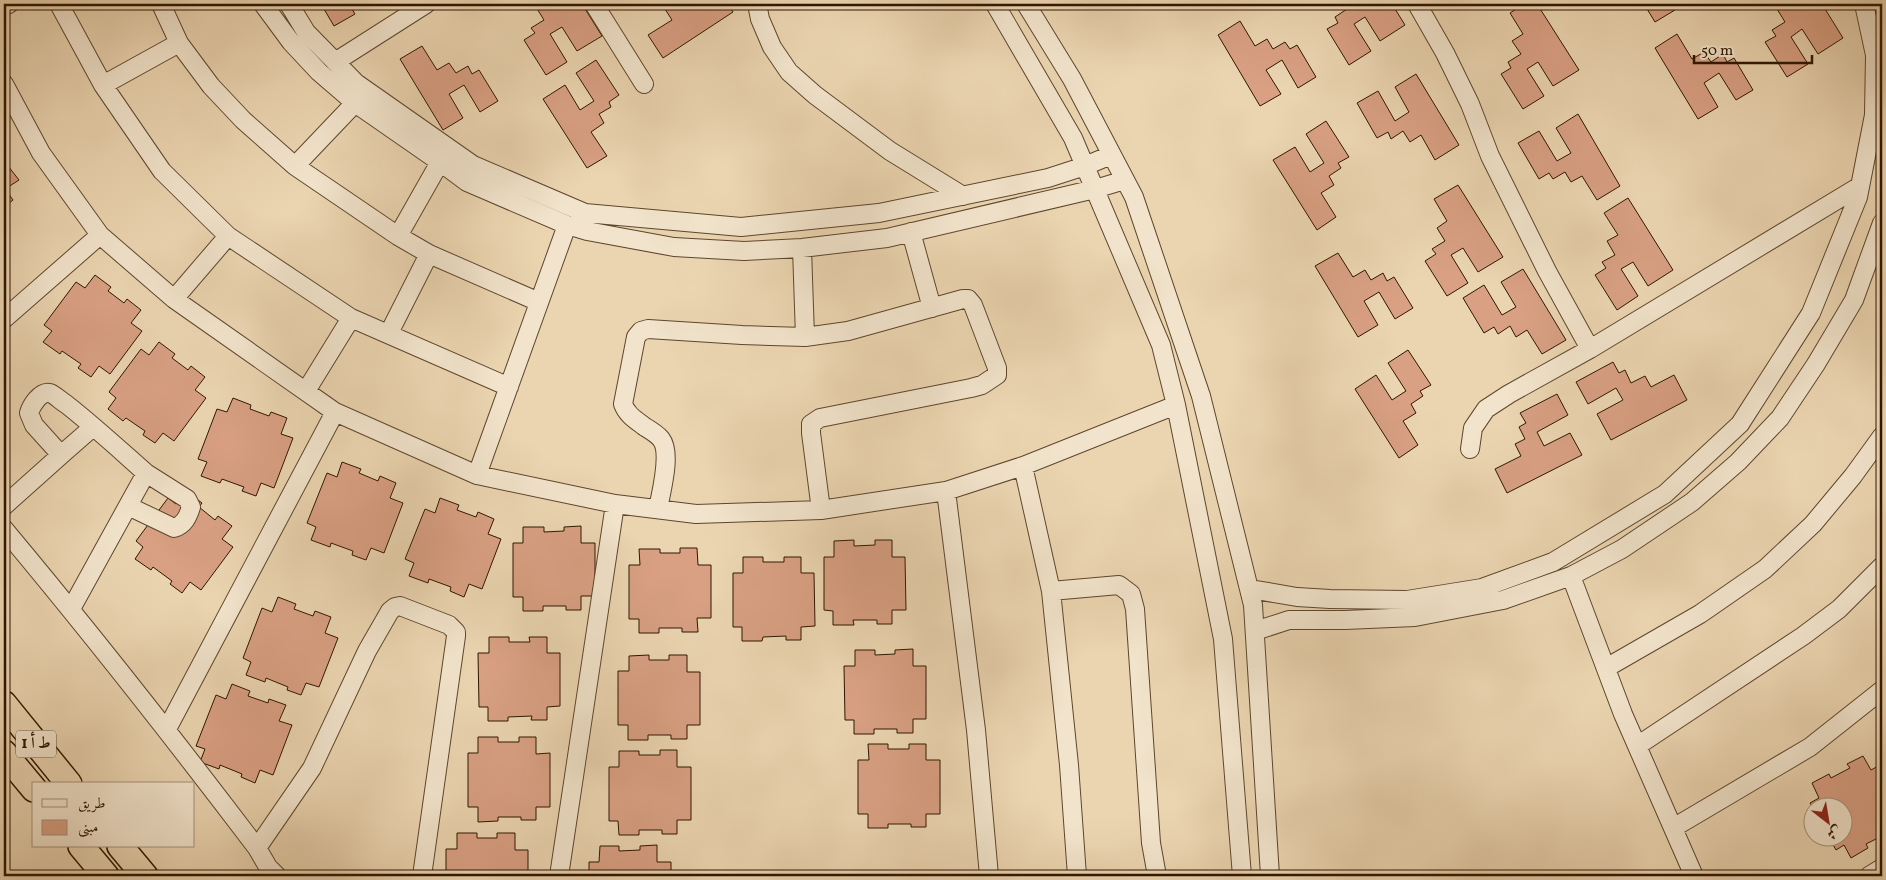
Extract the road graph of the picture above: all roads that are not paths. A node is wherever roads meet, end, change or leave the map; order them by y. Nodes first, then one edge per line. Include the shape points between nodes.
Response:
1 (9, 4) edge
2 (59, 4) edge
3 (161, 4) edge
4 (263, 4) edge
5 (289, 4) edge
6 (426, 4) edge
7 (594, 4) edge
8 (756, 4) edge
9 (995, 4) edge
10 (1026, 4) edge
11 (1417, 4) edge
12 (1864, 4) edge
13 (4, 6) edge
14 (179, 43) junction
15 (335, 62) junction
16 (4, 84) edge
17 (644, 84) dead end
18 (103, 85) junction
19 (355, 103) junction
20 (1111, 155) junction
21 (440, 162) junction
22 (295, 166) junction
23 (1085, 166) junction
24 (1125, 180) junction
25 (1860, 186) junction
26 (1095, 189) junction
27 (963, 196) junction
28 (1882, 223) edge
29 (567, 224) junction
30 (911, 232) junction
31 (100, 235) junction
32 (228, 236) junction
33 (398, 236) junction
34 (802, 248) junction
35 (429, 254) junction
36 (174, 299) junction
37 (539, 302) junction
38 (932, 308) junction
39 (352, 318) junction
40 (4, 319) edge
41 (389, 333) junction
42 (805, 336) junction
43 (1590, 348) junction
44 (509, 387) junction
45 (306, 391) junction
46 (1176, 405) junction
47 (335, 412) junction
48 (93, 427) junction
49 (1882, 436) edge
50 (1470, 449) dead end
51 (61, 455) junction
52 (1023, 466) junction
53 (146, 473) junction
54 (477, 475) junction
55 (946, 491) junction
56 (614, 504) junction
57 (4, 506) edge
58 (128, 506) junction
59 (658, 509) junction
60 (821, 510) junction
61 (4, 529) edge
62 (1882, 566) edge
63 (1571, 576) junction
64 (1250, 589) junction
65 (1051, 591) junction
66 (71, 609) junction
67 (1255, 631) junction
68 (1606, 668) junction
69 (1882, 690) edge
70 (4, 704) edge
71 (167, 729) junction
72 (1637, 746) junction
73 (4, 752) edge
74 (67, 782) edge
75 (32, 787) edge
76 (1673, 828) junction
77 (83, 848) edge
78 (122, 848) edge
79 (257, 848) junction
80 (1882, 868) edge
81 (106, 876) edge
82 (145, 876) edge
83 (277, 876) edge
84 (422, 876) edge
85 (559, 876) edge
86 (989, 876) edge
87 (1077, 876) edge
88 (1157, 876) edge
89 (1242, 876) edge
90 (1270, 876) edge
91 (1694, 876) edge
92 (1869, 876) edge

1 - 13 street
2 - 18 street
3 - 14 street
4 - 19 street via 302,54
5 - 15 street via 306,32
6 - 15 street
7 - 17 street
8 - 27 street via 772,47 789,72 814,96 890,151
9 - 23 street via 1073,138
10 - 20 street via 1072,80
11 - 43 street via 1470,104 1490,156 1547,271
12 - 25 street via 1875,54 1874,115
14 - 18 street
14 - 22 street via 211,86 243,120
15 - 27 street via 356,83 473,165 586,213 741,227 879,213
16 - 31 street via 41,153
18 - 32 street via 162,171
19 - 21 street
19 - 22 street
20 - 23 street
20 - 24 street
21 - 29 street via 467,182
21 - 33 street
22 - 33 street
23 - 26 street
23 - 27 street via 1048,178
24 - 26 street
24 - 64 street via 1134,197 1201,396
25 - 43 street
25 - 64 street via 1811,313 1740,424 1665,494 1552,562 1482,588 1407,600 1297,597
26 - 30 street
26 - 46 street via 1161,346
28 - 63 street via 1854,300 1780,418 1738,462 1692,502 1622,549
29 - 34 street via 587,231 674,247 744,251
29 - 37 street
30 - 34 street
30 - 38 street
31 - 36 street
31 - 40 street
32 - 36 street
32 - 39 street
33 - 35 street
34 - 42 street
35 - 37 street
35 - 41 street
36 - 45 street
37 - 44 street
38 - 42 street via 848,331
38 - 60 street via 963,299 970,301 997,375 971,388 814,421 811,424
39 - 41 street
39 - 45 street
41 - 44 street
42 - 59 street via 641,331 636,337 623,404 634,419 663,442 666,463
43 - 50 street via 1486,408 1472,428
44 - 54 street
45 - 47 street
46 - 52 street
46 - 89 street via 1223,639
47 - 54 street
47 - 71 street
48 - 51 street
48 - 51 street via 53,395 43,394 32,405 29,416
48 - 53 street
49 - 68 street via 1813,524 1765,569 1700,614
51 - 57 street
52 - 55 street
52 - 65 street
53 - 58 street
53 - 58 street via 187,499 191,507 189,514 174,528
54 - 56 street
55 - 60 street
55 - 86 street via 976,730
56 - 59 street
56 - 85 street
58 - 66 street
59 - 60 street via 696,514
61 - 66 street
62 - 72 street via 1839,609 1803,636
63 - 67 street via 1503,600 1415,617 1289,620
63 - 68 street
64 - 67 street
65 - 87 street
65 - 88 street via 1119,585 1131,594 1135,609 1151,843
66 - 71 street
67 - 90 street
68 - 72 street
69 - 76 street via 1810,746
70 - 74 highway, ط أ 1
71 - 79 street
72 - 76 street
73 - 75 highway, ط أ 1
76 - 91 street
77 - 81 highway
78 - 82 highway
79 - 83 street
79 - 84 street via 312,768 367,651 390,611 400,606 456,632
80 - 92 street

